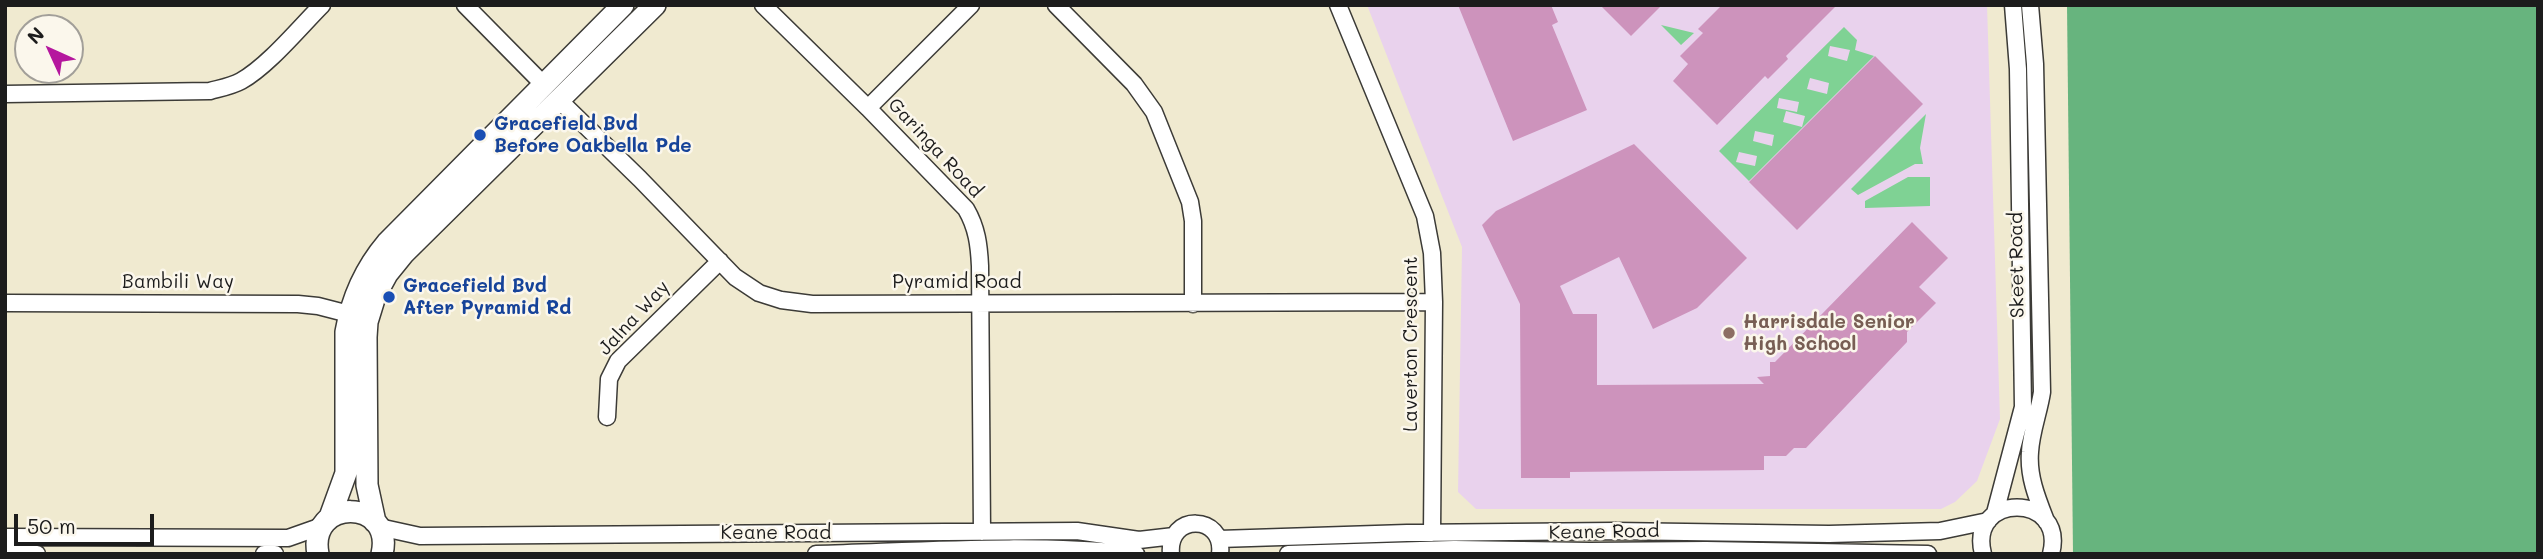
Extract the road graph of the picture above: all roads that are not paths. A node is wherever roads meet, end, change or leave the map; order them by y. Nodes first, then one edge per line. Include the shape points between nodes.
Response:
1 (322, 5) edge
2 (465, 5) edge
3 (655, 5) edge
4 (763, 5) edge
5 (971, 5) edge
6 (1056, 5) edge
7 (1338, 5) edge
8 (2013, 5) edge
9 (2030, 5) edge
10 (622, 16) edge
11 (551, 93) junction
12 (5, 94) edge
13 (868, 108) junction
14 (720, 261) junction
15 (980, 302) junction
16 (1434, 302) junction
17 (5, 303) edge
18 (1193, 304) junction
19 (349, 314) junction
20 (607, 417) dead end
21 (1991, 517) junction
22 (2046, 521) junction
23 (326, 522) junction
24 (377, 524) junction
25 (982, 531) junction
26 (1433, 533) junction
27 (1174, 536) junction
28 (5, 537) edge
29 (1220, 547) edge
30 (1382, 552) edge
31 (1431, 552) edge
32 (1592, 552) edge
33 (1636, 552) edge
34 (1800, 552) edge
35 (5, 553) edge
36 (1857, 553) edge
37 (37, 554) edge
38 (264, 554) edge
39 (275, 554) edge
40 (318, 554) edge
41 (382, 554) edge
42 (816, 554) edge
43 (1136, 554) edge
44 (1171, 554) edge
45 (1288, 554) edge
46 (1928, 554) edge
47 (1983, 554) edge
48 (2051, 554) edge

1 - 12 street via 259,67 226,87
2 - 11 street, Pyramid Road
3 - 10 street
4 - 13 street, Garinga Road
5 - 13 street
6 - 18 street via 1134,84 1154,112 1191,202
7 - 16 street, Laverton Crescent via 1424,216 1432,253
8 - 21 street, Skeet Road via 2023,407
9 - 22 street, Skeet Road via 2042,392 2030,463 2032,485
10 - 11 street
11 - 14 street, Pyramid Road
11 - 19 street via 379,253 362,279
11 - 24 street via 404,253 375,296 367,322 365,417 367,485
13 - 15 street, Garinga Road via 966,209 979,242
14 - 15 street, Pyramid Road via 759,293 781,300 812,304
14 - 20 street, Jalna Way via 618,361 609,379
15 - 18 street, Pyramid Road
15 - 25 street, Garinga Road
16 - 18 street, Pyramid Road
16 - 26 street, Laverton Crescent
17 - 19 street, Bambili Way via 298,304
19 - 23 street via 345,472
21 - 22 street, Keane Road via 2008,507 2022,506
21 - 26 street, Keane Road via 1940,531 1854,534
21 - 47 street, Skeet Road via 1981,541
22 - 48 street, Skeet Road via 2053,539
23 - 24 street, Keane Road via 352,511
23 - 28 street, Keane Road via 288,538
23 - 40 street via 317,540
24 - 25 street, Keane Road via 420,536
24 - 41 street via 384,542
25 - 27 street, Keane Road via 1077,531 1139,540
26 - 29 street, Keane Road
27 - 29 street, Keane Road via 1180,528 1195,523 1210,527
27 - 44 street
30 - 31 street, Keane Road
30 - 45 street, Keane Road
31 - 32 street, Keane Road
32 - 33 street, Keane Road
33 - 34 street, Keane Road
34 - 36 street, Keane Road
35 - 37 street
36 - 46 street, Keane Road
38 - 39 street
42 - 43 street, Keane Road via 1007,549

